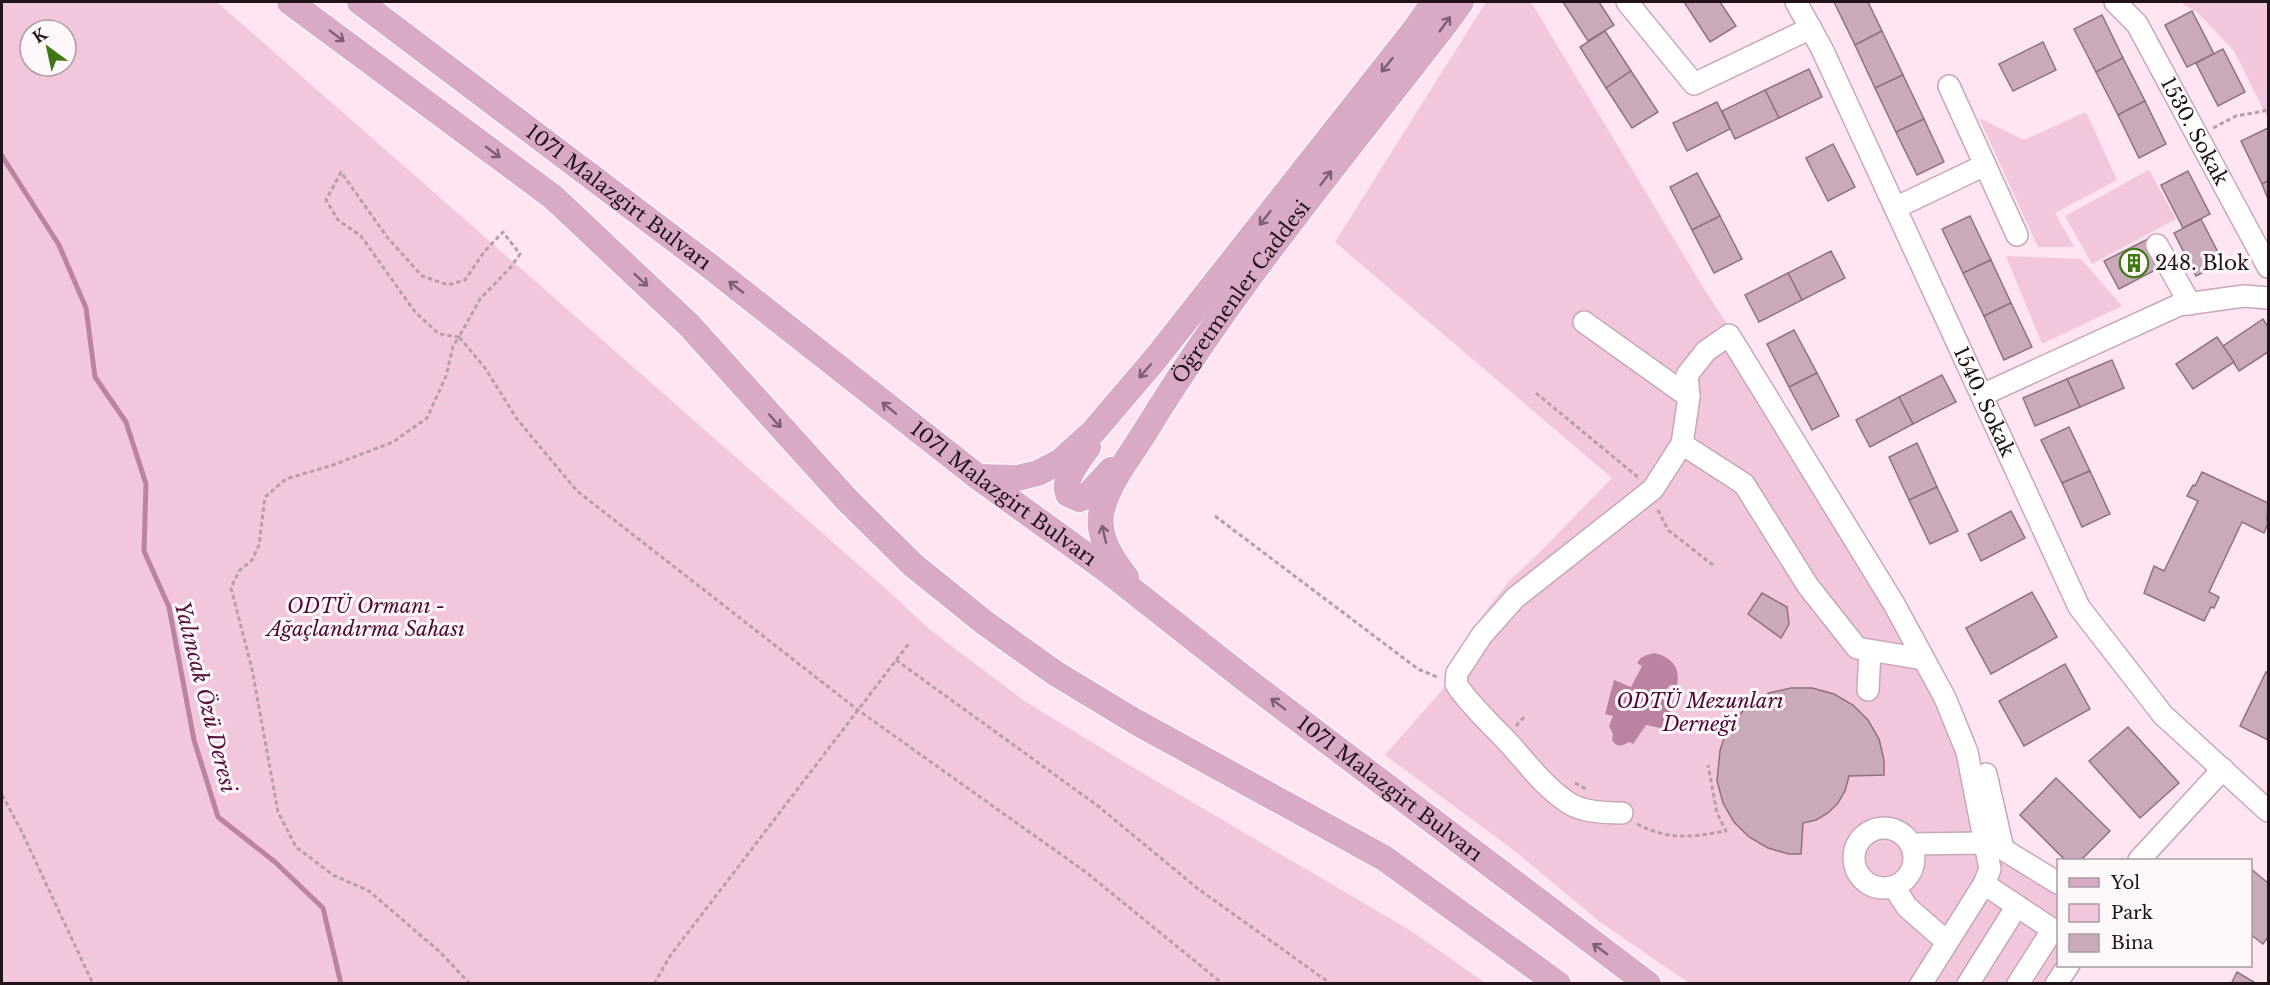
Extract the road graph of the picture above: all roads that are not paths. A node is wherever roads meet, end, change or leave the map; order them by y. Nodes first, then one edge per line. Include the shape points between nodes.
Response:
1 (290, 2) edge
2 (360, 2) edge
3 (1434, 2) edge
4 (1461, 2) edge
5 (1627, 2) edge
6 (1796, 2) edge
7 (2115, 2) edge
8 (1811, 28) junction
9 (1949, 86) dead end
10 (1985, 165) junction
11 (1895, 208) junction
12 (2017, 235) dead end
13 (2157, 245) dead end
14 (2268, 267) edge
15 (2268, 298) edge
16 (2190, 304) junction
17 (1584, 322) dead end
18 (1982, 395) junction
19 (1689, 397) junction
20 (1114, 406) junction
21 (1147, 428) junction
22 (1682, 444) junction
23 (978, 477) junction
24 (1146, 600) junction
25 (1870, 651) junction
26 (1923, 659) junction
27 (1868, 690) dead end
28 (2223, 770) junction
29 (1986, 773) dead end
30 (2268, 811) edge
31 (1622, 813) dead end
32 (1911, 844) junction
33 (1995, 846) junction
34 (2141, 859) edge
35 (2057, 882) edge
36 (1984, 884) junction
37 (1894, 887) junction
38 (2018, 906) junction
39 (2056, 931) edge
40 (1947, 942) junction
41 (2067, 967) edge
42 (1558, 984) edge
43 (1648, 984) edge
44 (1922, 984) edge
45 (1968, 984) edge
46 (2018, 984) edge
47 (2056, 984) edge

1 -> 42 main road, 1071 Malazgirt Bulvarı via 553,197 689,325 848,501 914,565 985,622 1055,674 1136,722 1384,858
23 -> 2 main road, 1071 Malazgirt Bulvarı
3 -> 20 main road, Öğretmenler Caddesi via 1156,358
21 -> 4 main road, Öğretmenler Caddesi via 1224,310
5 - 8 street via 1694,84
6 - 8 street, 1540. Sokak
7 - 14 street, 1530. Sokak via 2137,24
8 - 11 street, 1540. Sokak
9 - 10 street
10 - 11 street
10 - 12 street
11 - 18 street, 1540. Sokak
13 - 16 street
15 - 16 street via 2244,296
16 - 18 street via 2179,305
17 - 19 street
18 - 28 street, 1540. Sokak via 2079,607 2163,715
19 - 22 street
19 - 26 street via 1687,375 1706,351 1729,335 1894,604
20 - 21 main road via 1068,478 1068,494 1079,499 1087,496
20 - 23 main road, Öğretmenler Caddesi via 1061,461 1018,478
24 -> 21 main road, Öğretmenler Caddesi via 1116,564 1104,537 1101,518 1112,485
22 - 25 street via 1744,484 1808,586 1857,648
22 - 31 street via 1653,489 1515,598 1482,635 1457,673 1456,684 1469,703 1549,789 1574,806
23 - 24 main road, 1071 Malazgirt Bulvarı
43 -> 24 main road, 1071 Malazgirt Bulvarı
25 - 26 street
25 - 27 street
26 - 33 street via 1967,752
28 - 30 street, 1540. Sokak
28 - 34 street
29 - 33 street
32 - 33 street
32 - 37 street via 1911,871
32 - 37 street via 1897,830 1886,827 1863,835 1856,845 1853,856 1861,878 1870,886
33 - 35 street
33 - 36 street
36 - 38 street
36 - 40 street
37 - 40 street via 1907,907
38 - 39 street
38 - 45 street
39 - 46 street
40 - 44 street
41 - 47 street

